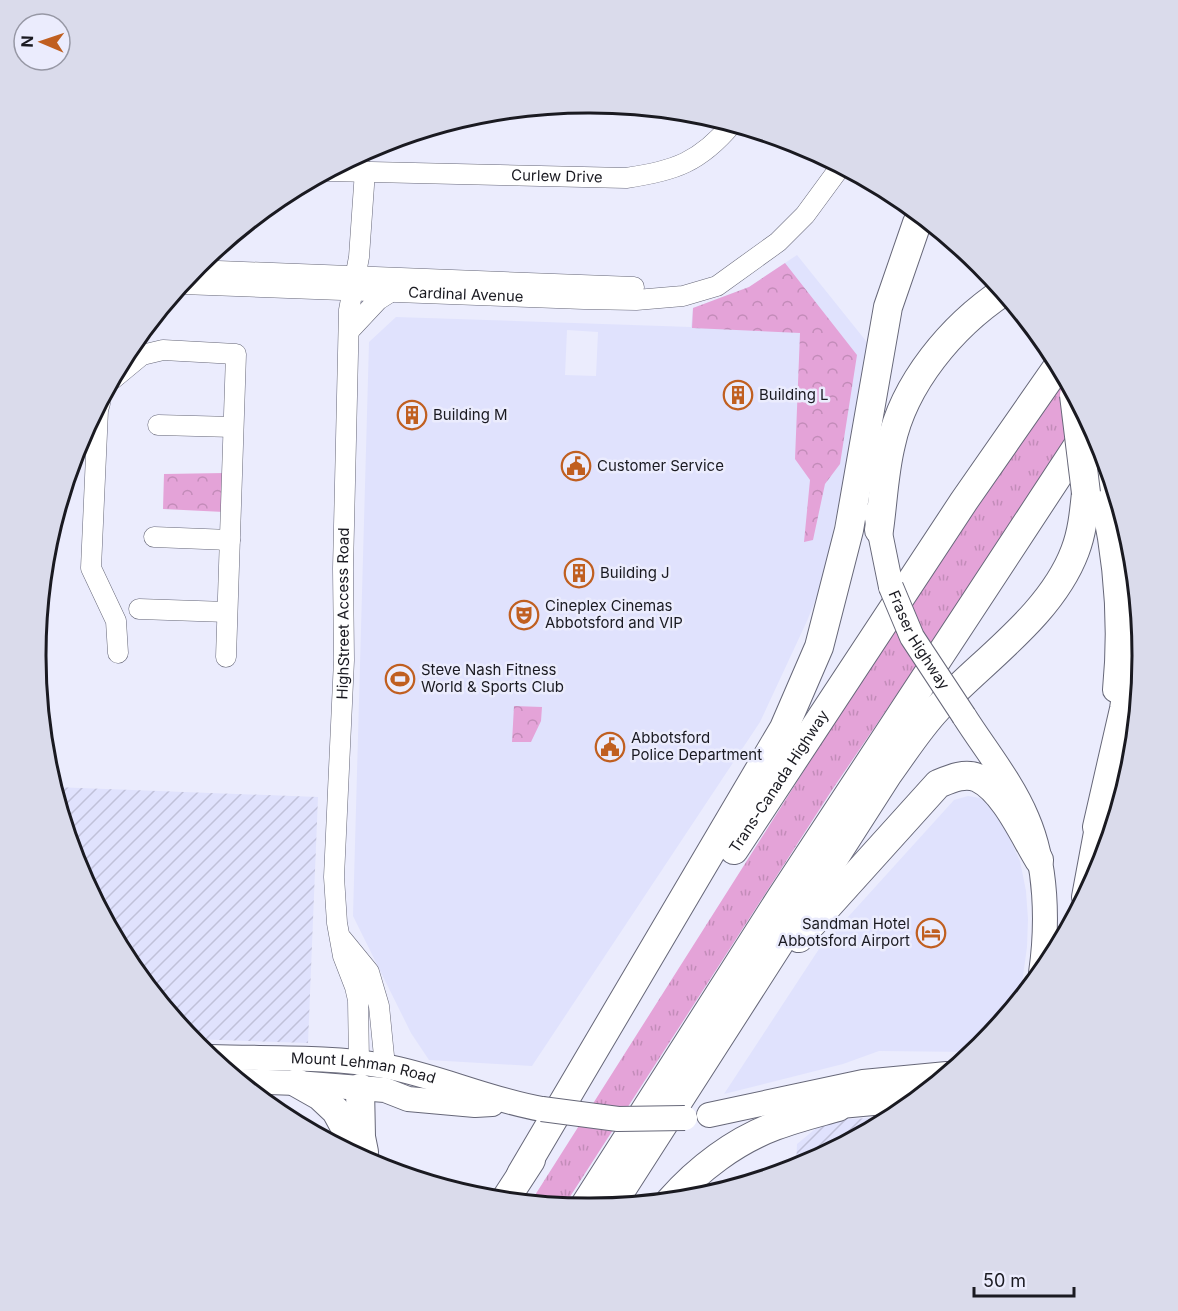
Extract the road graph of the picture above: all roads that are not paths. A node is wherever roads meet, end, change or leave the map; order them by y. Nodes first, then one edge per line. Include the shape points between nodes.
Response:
1 (727, 130) edge
2 (345, 171) edge
3 (364, 171) junction
4 (836, 173) edge
5 (917, 223) edge
6 (917, 224) edge
7 (743, 268) junction
8 (206, 271) edge
9 (354, 283) junction
10 (194, 284) edge
11 (389, 293) junction
12 (996, 296) edge
13 (349, 330) junction
14 (132, 363) edge
15 (1053, 374) edge
16 (158, 425) dead end
17 (1080, 426) edge
18 (97, 427) edge
19 (233, 427) junction
20 (1085, 436) edge
21 (1085, 436) edge
22 (1093, 489) junction
23 (879, 530) junction
24 (154, 537) dead end
25 (230, 540) junction
26 (139, 609) dead end
27 (227, 612) junction
28 (118, 653) dead end
29 (226, 657) dead end
30 (1132, 658) edge
31 (1097, 827) junction
32 (1039, 860) junction
33 (1091, 861) edge
34 (341, 937) junction
35 (1043, 952) edge
36 (729, 1022) junction
37 (228, 1060) edge
38 (385, 1066) junction
39 (932, 1075) edge
40 (368, 1080) junction
41 (253, 1081) edge
42 (297, 1083) junction
43 (897, 1102) edge
44 (509, 1104) junction
45 (838, 1107) junction
46 (709, 1115) junction
47 (354, 1144) edge
48 (363, 1149) edge
49 (521, 1174) junction
50 (680, 1190) edge
51 (510, 1192) edge
52 (617, 1197) edge
53 (589, 1198) edge

1 - 3 street, Curlew Drive via 696,157 662,173 626,177
2 - 3 street, Curlew Drive
3 - 9 street
4 - 7 street, Cardinal Avenue via 805,215
5 - 49 highway via 888,307 849,530 819,647 784,728
6 - 23 main road, Fraser Highway via 874,462
7 - 9 street, Cardinal Avenue via 683,284 637,287
7 - 11 street, Cardinal Avenue via 717,286 683,296 636,300
8 - 9 street, Cardinal Avenue
9 - 10 street, Cardinal Avenue
9 - 11 street, Cardinal Avenue
9 - 13 street, HighStreet Access Road
11 - 13 street
12 - 23 highway via 943,346 905,404 891,442
13 - 34 street, HighStreet Access Road via 344,660 334,877
14 - 19 street via 142,355 163,350 236,354
15 - 49 highway, Trans-Canada Highway via 963,501
16 - 19 street
17 - 22 highway, bridge
18 - 28 street via 91,568 116,621
19 - 25 street
20 - 22 main road
21 - 53 highway via 786,890
22 - 31 main road via 1114,561 1119,616 1113,715
22 - 36 highway via 1075,552 1059,582 1040,607 936,710 916,735
23 - 32 main road, Fraser Highway, bridge via 901,614 925,659 1011,788 1028,819
24 - 25 street
25 - 27 street
26 - 27 street
27 - 29 street
30 - 31 highway
31 - 33 main road
32 - 35 main road, Fraser Highway via 1046,927
32 - 36 highway via 998,793 977,778 957,776 938,784
34 - 38 street, HighStreet Access Road via 369,972 379,1006
34 - 40 street, HighStreet Access Road via 343,956 356,987
36 - 52 highway
37 - 40 main road, Mount Lehman Road
38 - 40 main road
38 - 44 main road, Mount Lehman Road via 474,1089
39 - 46 main road, Mount Lehman Road via 863,1082
40 - 42 main road, Mount Lehman Road
40 - 44 main road, Mount Lehman Road via 408,1099
40 - 48 highway
41 - 42 main road, Mount Lehman Road
42 - 47 highway via 336,1111
43 - 45 main road, Mount Lehman Road
44 - 46 main road, Mount Lehman Road, bridge via 618,1119
45 - 46 main road, Mount Lehman Road
45 - 50 highway via 787,1121 753,1136 713,1161
49 - 51 highway, Trans-Canada Highway

